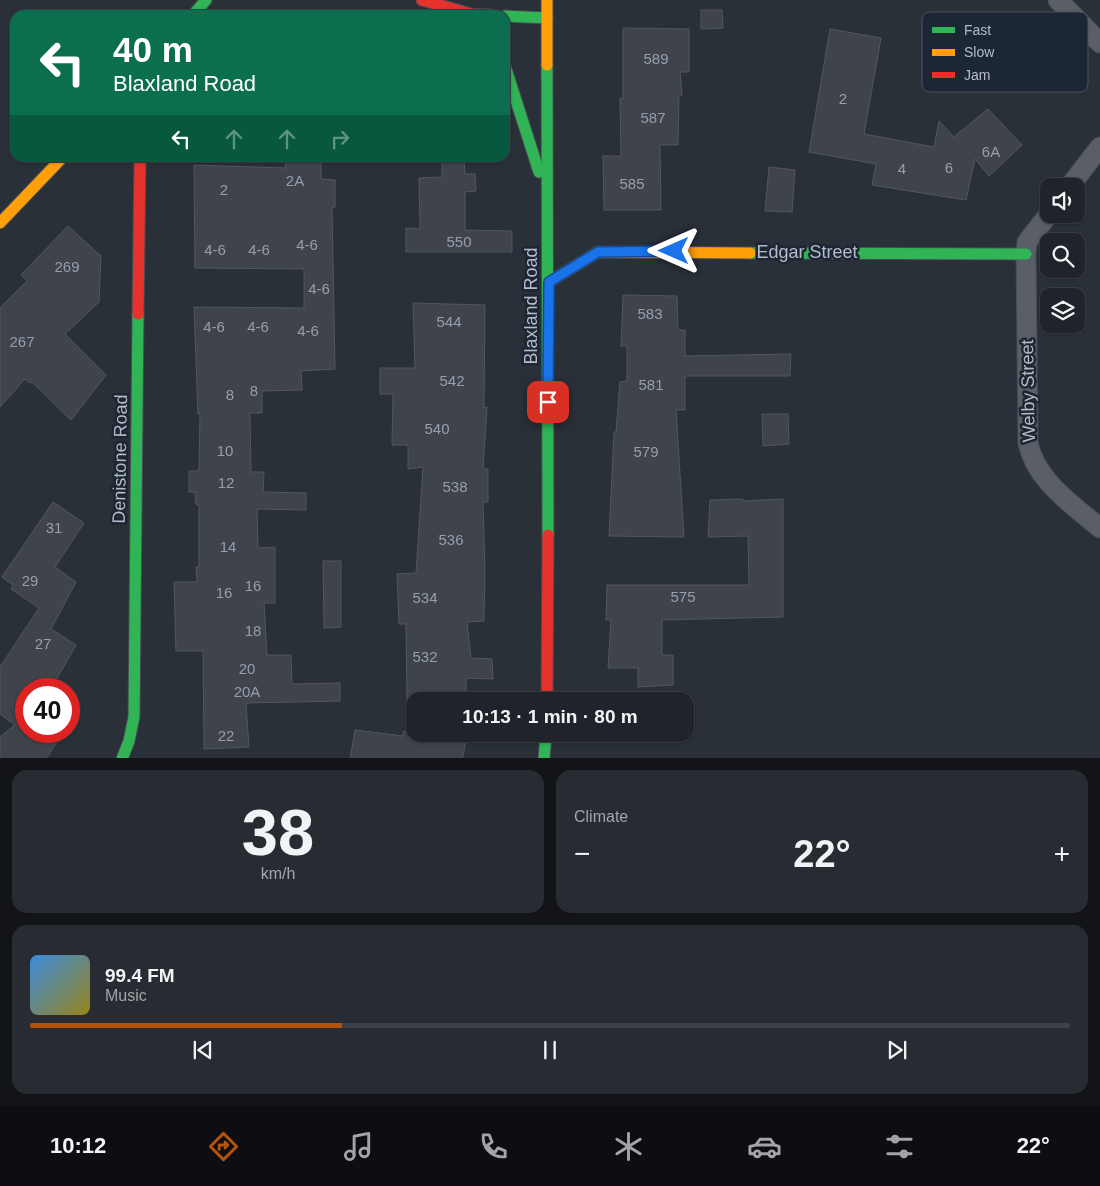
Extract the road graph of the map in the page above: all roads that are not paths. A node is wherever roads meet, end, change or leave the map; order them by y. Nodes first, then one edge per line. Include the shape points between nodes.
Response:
1 (206, 0) edge
2 (422, 0) edge
3 (547, 0) edge
4 (1058, 0) edge
5 (197, 10) edge
6 (455, 10) edge
7 (1070, 12) edge
8 (510, 16) edge
9 (547, 18) junction
10 (1088, 31) edge
11 (1100, 43) edge
12 (510, 81) edge
13 (1100, 147) edge
14 (58, 162) edge
15 (140, 162) edge
16 (1076, 178) edge
17 (549, 202) junction
18 (1, 221) edge
19 (1042, 223) edge
20 (1026, 254) junction
21 (549, 282) junction
22 (1100, 528) edge
23 (547, 692) edge
24 (545, 742) edge
25 (122, 758) edge
26 (544, 758) edge

1 - 5 street
2 - 6 street
3 - 9 street, Blaxland Road
4 - 7 street
8 - 9 street
9 - 17 street, Blaxland Road
10 - 11 street
12 - 17 street
13 - 16 street
14 - 18 street
15 - 25 street, Denistone Road via 134,717
17 - 21 street, Blaxland Road
19 - 20 street via 1027,242
20 - 21 street, Edgar Street via 598,252
20 - 22 street, Welby Street via 1028,443 1032,459 1049,482
21 - 23 street, Blaxland Road
24 - 26 street

